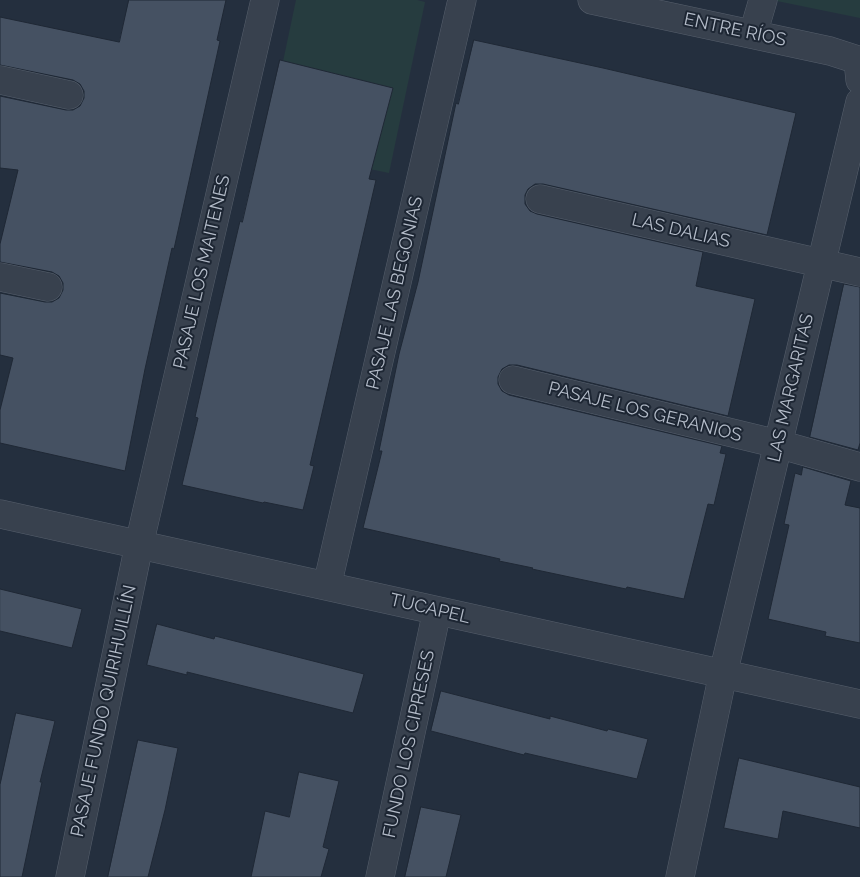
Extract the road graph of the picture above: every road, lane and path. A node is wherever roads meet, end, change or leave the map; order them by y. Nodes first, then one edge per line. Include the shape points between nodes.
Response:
1 (265, 0) edge
2 (462, 0) edge
3 (592, 0) edge
4 (763, 0) edge
5 (753, 34) junction
6 (0, 80) edge
7 (860, 80) edge
8 (69, 95) dead end
9 (860, 102) edge
10 (540, 199) dead end
11 (821, 263) junction
12 (860, 272) edge
13 (0, 277) edge
14 (48, 287) dead end
15 (512, 380) dead end
16 (778, 444) junction
17 (860, 468) edge
18 (0, 514) edge
19 (139, 545) junction
20 (328, 586) junction
21 (437, 611) junction
22 (723, 674) junction
23 (860, 704) edge
24 (70, 877) edge
25 (380, 877) edge
26 (680, 877) edge

1 - 19 street, PASAJE LOS MAITENES
2 - 20 street, PASAJE LAS BEGONIAS
3 - 5 street, ENTRE RÍOS
4 - 5 street
5 - 7 street, ENTRE RÍOS via 858,60
6 - 8 street
9 - 11 street, LAS MARGARITAS
10 - 11 street, LAS DALIAS
11 - 12 street, LAS DALIAS
11 - 16 street, LAS MARGARITAS
13 - 14 street
15 - 16 street, PASAJE LOS GERANIOS
16 - 17 street, PASAJE LOS GERANIOS
16 - 22 street, LAS MARGARITAS
18 - 19 street, TUCAPEL
19 - 20 street, TUCAPEL
19 - 24 street, PASAJE FUNDO QUIRIHUILLÍN
20 - 21 street, TUCAPEL
21 - 22 street, TUCAPEL
21 - 25 street, FUNDO LOS CIPRESES
22 - 23 street, TUCAPEL
22 - 26 street, LAS MARGARITAS

